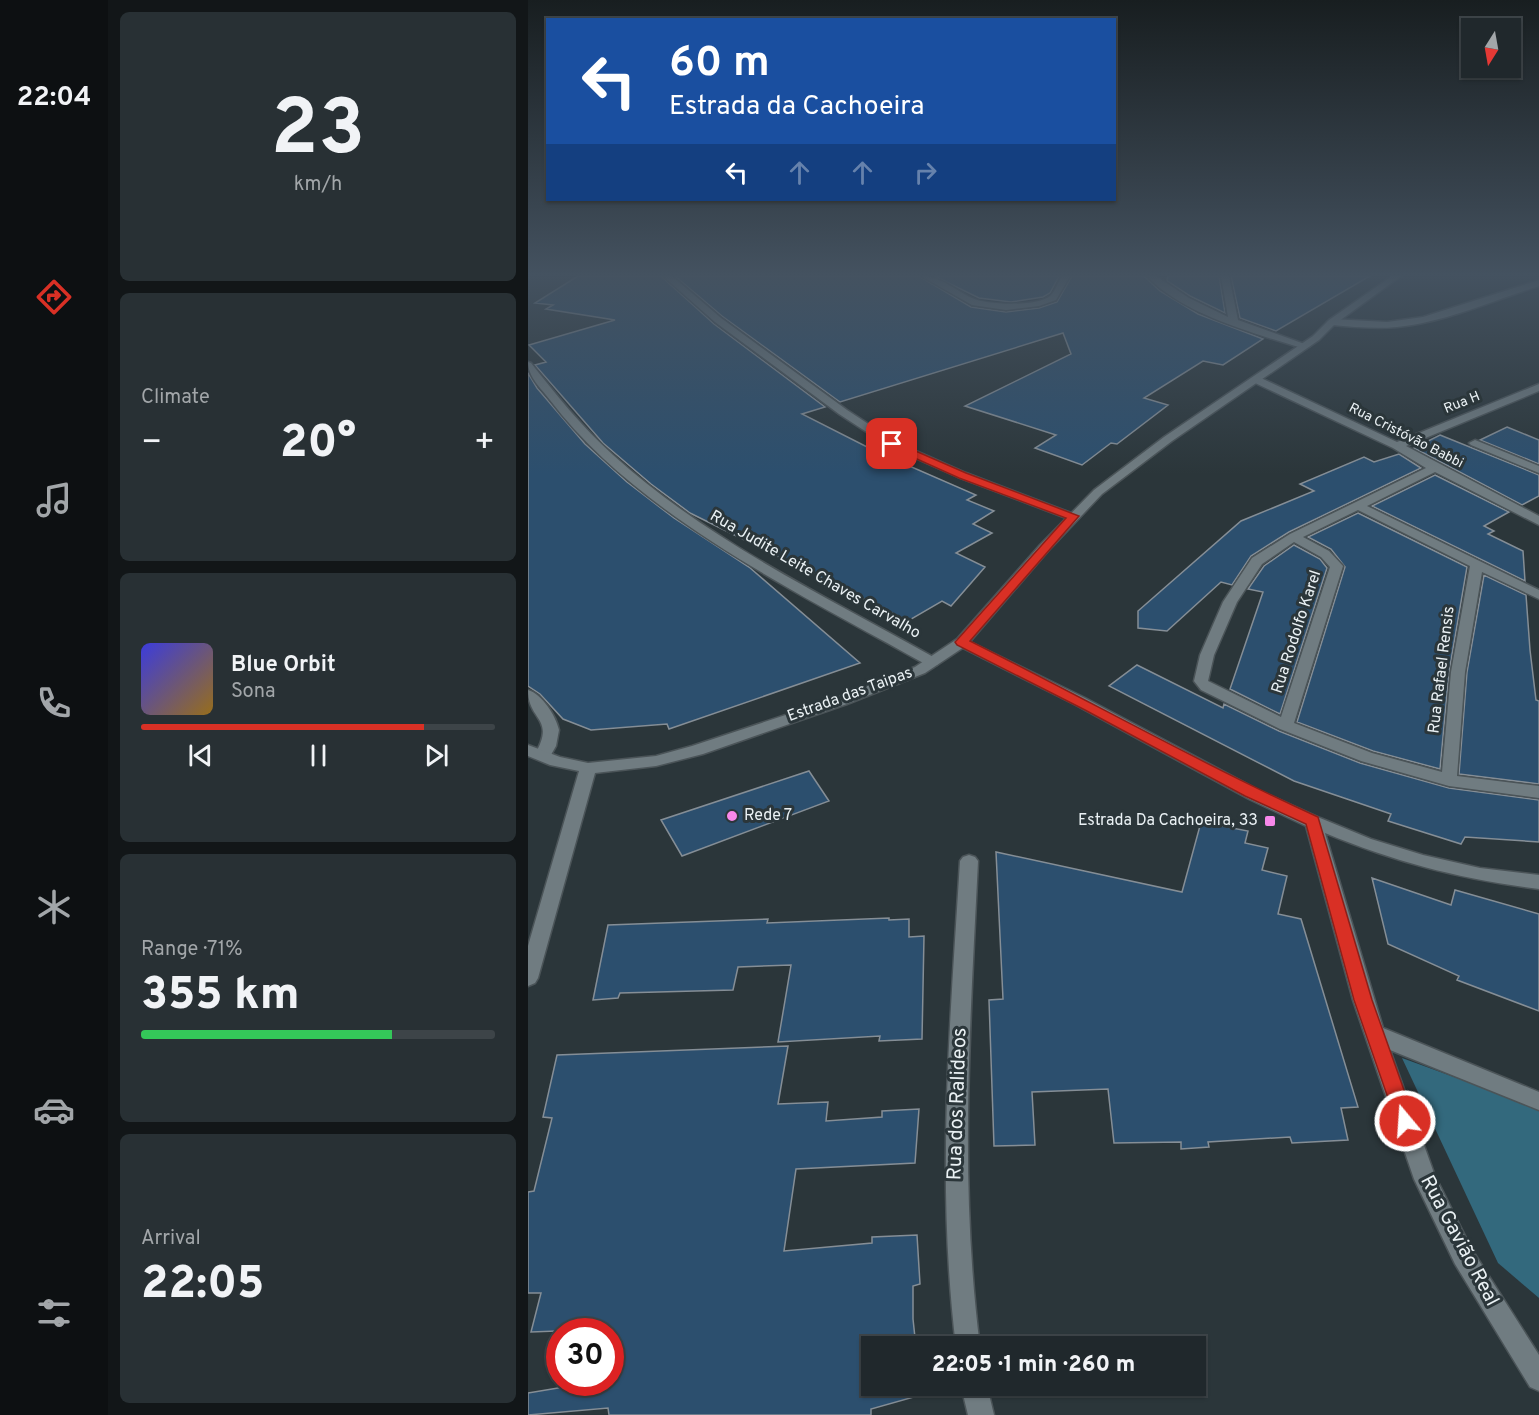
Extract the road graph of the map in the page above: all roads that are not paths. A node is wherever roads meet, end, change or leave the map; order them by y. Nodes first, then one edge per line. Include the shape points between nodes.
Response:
1 (748, 342) edge
2 (1294, 342) edge
3 (1309, 342) edge
4 (1305, 346) junction
5 (528, 365) edge
6 (1257, 380) junction
7 (1539, 387) edge
8 (1475, 443) dead end
9 (1397, 446) junction
10 (1435, 468) junction
11 (1539, 470) edge
12 (1356, 505) junction
13 (1073, 516) junction
14 (1539, 521) edge
15 (1294, 537) junction
16 (1477, 564) junction
17 (1539, 595) edge
18 (962, 642) junction
19 (932, 662) junction
20 (528, 695) edge
21 (1286, 725) junction
22 (535, 753) edge
23 (588, 768) junction
24 (1449, 780) junction
25 (1539, 792) edge
26 (1313, 821) junction
27 (969, 861) dead end
28 (1539, 882) edge
29 (528, 978) edge
30 (1375, 1034) junction
31 (1539, 1101) edge
32 (966, 1336) edge
33 (1539, 1378) edge
34 (976, 1396) edge
35 (981, 1415) edge

1 - 13 street via 892,444
2 - 4 street
3 - 4 street, Estrada das Taipas
4 - 6 street, Estrada das Taipas
5 - 19 street, Rua Judite Leite Chaves Carvalho via 543,388 601,452 704,530
6 - 9 street, Rua Cristóvão Babbi
6 - 13 street, Estrada das Taipas via 1168,439
7 - 9 street, Rua H
8 - 11 street
9 - 10 street, Rua Cristóvão Babbi
10 - 12 street
10 - 14 street, Rua Cristóvão Babbi
12 - 15 street
12 - 16 street
13 - 18 street, Estrada das Taipas
15 - 21 street, Rua Rodolfo Karel via 1325,554 1336,566
15 - 21 street via 1257,561 1248,572 1218,628 1201,674 1206,687
16 - 17 street
16 - 24 street, Rua Rafael Rensis via 1466,612 1453,709
18 - 19 street, Estrada das Taipas
18 - 26 street
19 - 23 street, Estrada das Taipas via 893,682 697,750 637,765
20 - 22 street via 553,728 551,742
21 - 24 street via 1338,748
22 - 23 street, Estrada das Taipas
23 - 29 street
24 - 25 street
26 - 28 street via 1432,863 1491,877
26 - 30 street, Rua Gavião Real
27 - 32 street, Rua dos Ralideos via 954,1161
30 - 31 street
30 - 33 street, Rua Gavião Real via 1425,1179 1462,1256
34 - 35 street

